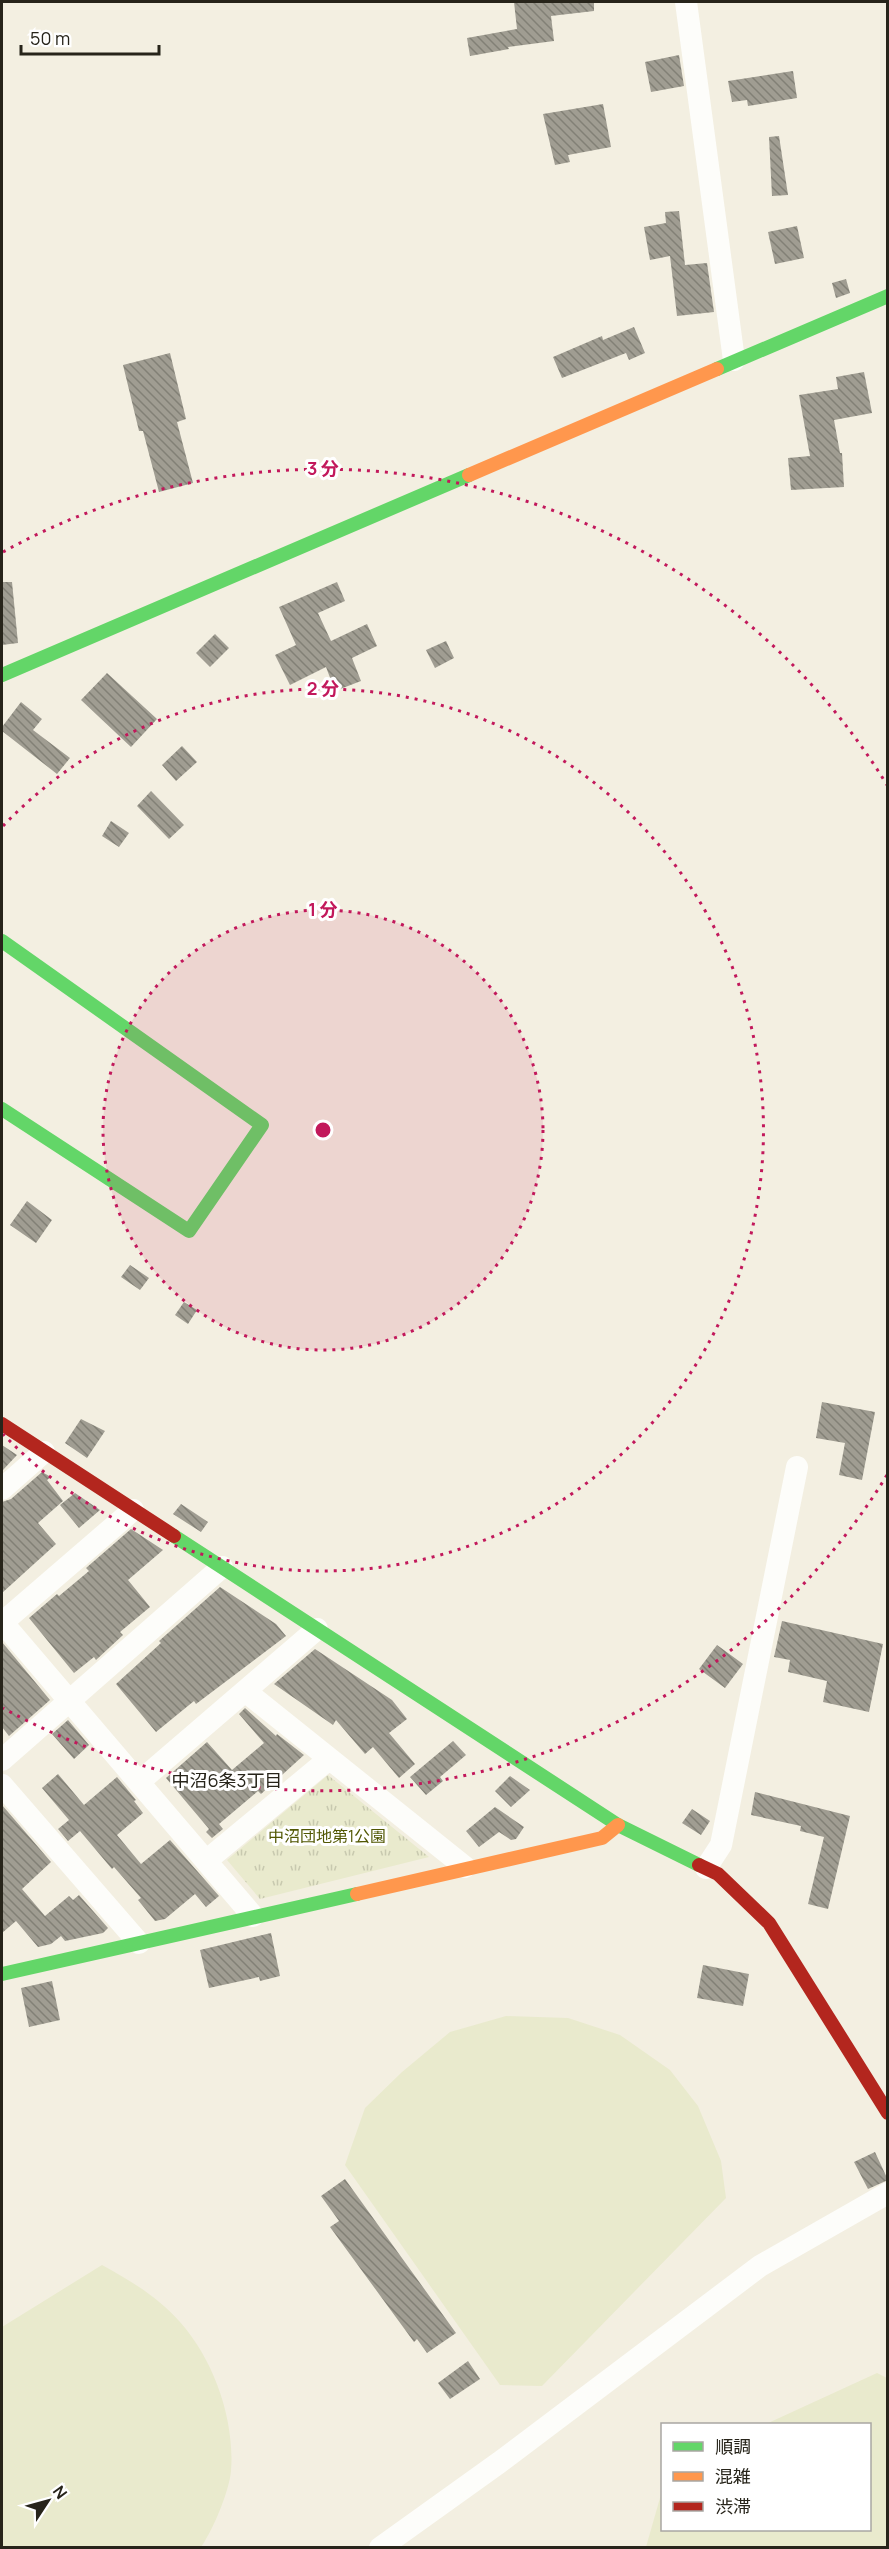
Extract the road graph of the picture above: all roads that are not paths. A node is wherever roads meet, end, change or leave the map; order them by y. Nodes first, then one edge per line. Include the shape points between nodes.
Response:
1 (686, 2) edge
2 (888, 296) edge
3 (734, 360) junction
4 (2, 675) edge
5 (2, 941) edge
6 (2, 1108) edge
7 (2, 1424) edge
8 (44, 1452) junction
9 (797, 1467) dead end
10 (2, 1489) edge
11 (133, 1510) junction
12 (222, 1568) junction
13 (2, 1622) edge
14 (317, 1629) junction
15 (245, 1691) junction
16 (69, 1701) junction
17 (329, 1759) junction
18 (2, 1760) edge
19 (139, 1782) junction
20 (2, 1785) edge
21 (618, 1825) junction
22 (206, 1861) junction
23 (465, 1867) junction
24 (706, 1868) junction
25 (253, 1916) junction
26 (138, 1942) junction
27 (6, 1966) edge
28 (888, 2113) edge
29 (888, 2193) edge
30 (380, 2547) edge

1 - 3 street
2 - 3 street
3 - 4 street
5 - 6 street via 262,1125 189,1231
7 - 8 street
8 - 10 street
8 - 11 street
9 - 24 street via 721,1845
11 - 12 street
11 - 13 street
12 - 14 street
12 - 16 street
13 - 16 street
14 - 15 street
14 - 21 street
15 - 17 street
15 - 19 street
16 - 18 street
16 - 19 street
17 - 22 street
17 - 23 street
19 - 22 street
20 - 26 street
21 - 23 street via 602,1838
21 - 24 street
22 - 25 street
23 - 25 street
24 - 28 street via 718,1874 769,1923
25 - 26 street
26 - 27 street
29 - 30 street via 760,2266 500,2462

